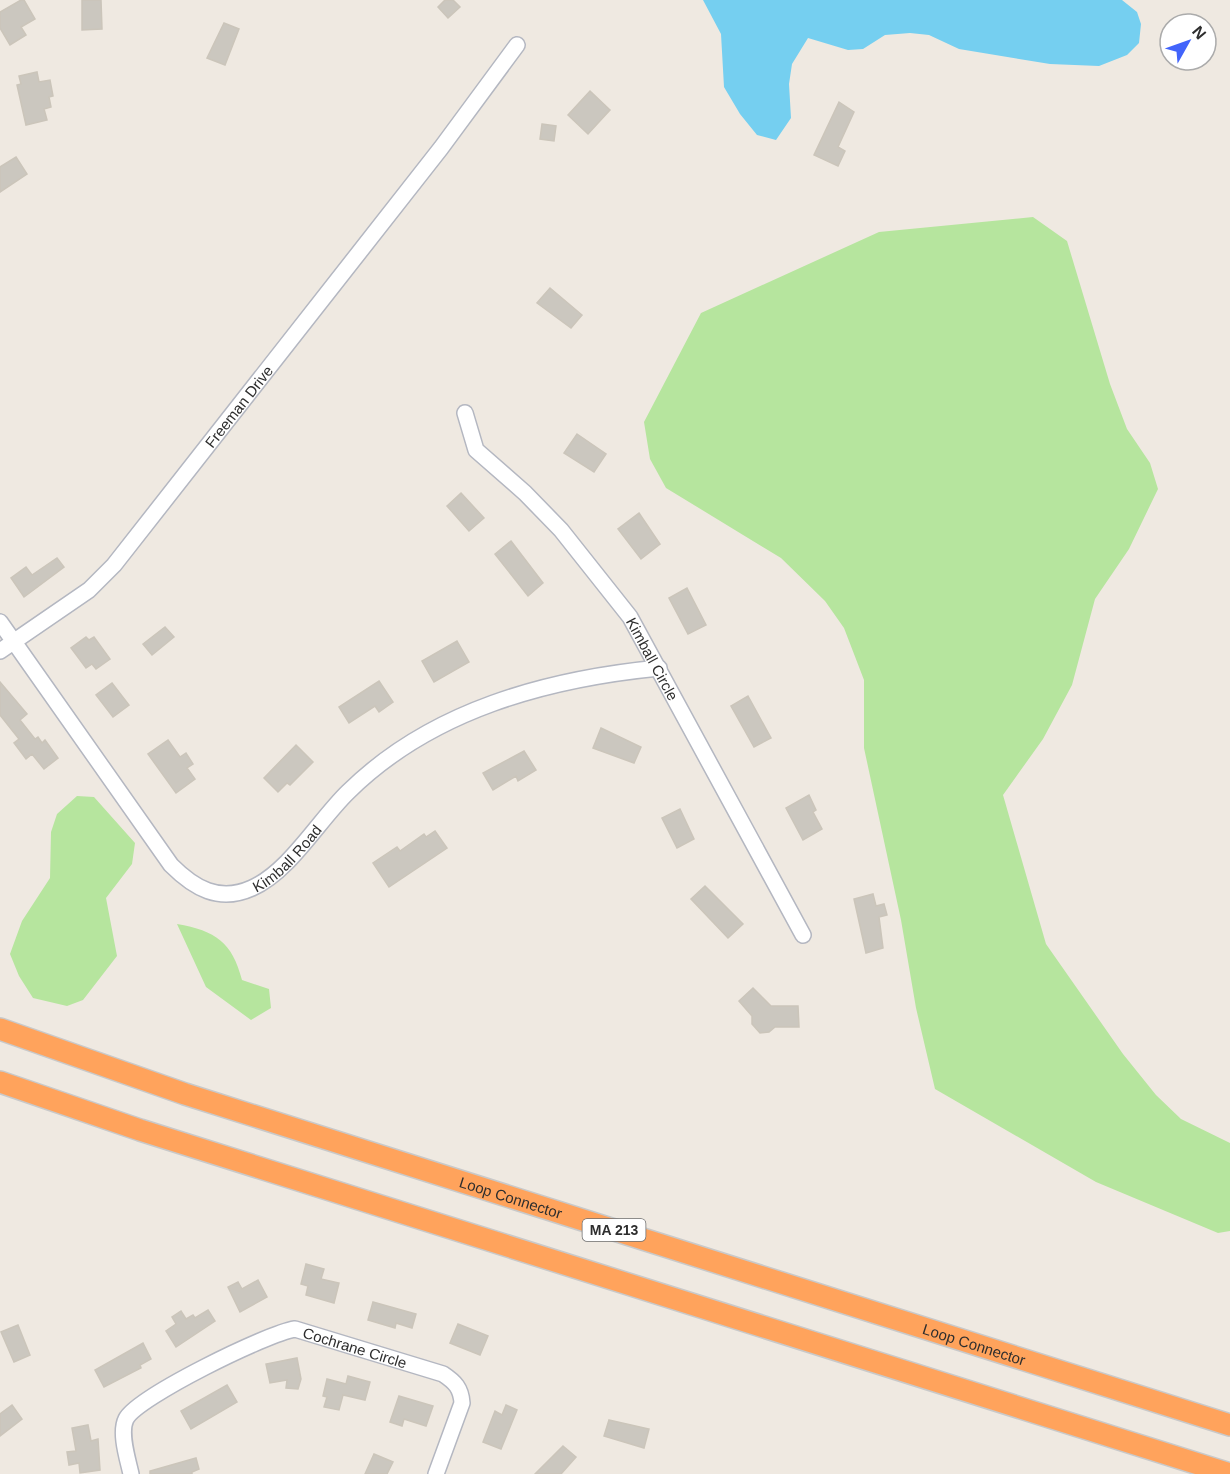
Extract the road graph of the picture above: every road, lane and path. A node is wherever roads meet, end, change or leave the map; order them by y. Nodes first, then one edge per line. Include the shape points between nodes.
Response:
1 (517, 45) dead end
2 (465, 413) dead end
3 (0, 622) edge
4 (13, 640) junction
5 (0, 651) edge
6 (659, 668) junction
7 (803, 935) dead end
8 (0, 1029) edge
9 (0, 1082) edge
10 (1230, 1425) edge
11 (131, 1474) edge
12 (435, 1474) edge
13 (1230, 1474) edge

1 - 4 street, Freeman Drive via 441,148 114,565 89,590
2 - 6 street, Kimball Circle via 476,450 525,493 587,560 630,617
3 - 4 street, Kimball Road
4 - 5 street, Freeman Drive
4 - 6 street, Kimball Road via 171,865 202,890 218,894 253,888 271,876 348,791 401,749 433,730 538,687 586,676
6 - 7 street, Kimball Circle
8 - 10 highway, Loop Connector / MA 213 via 185,1094
9 - 13 highway via 151,1134
11 - 12 street, Cochrane Circle via 124,1424 127,1417 142,1404 218,1360 280,1331 295,1329 443,1374 455,1383 462,1403

